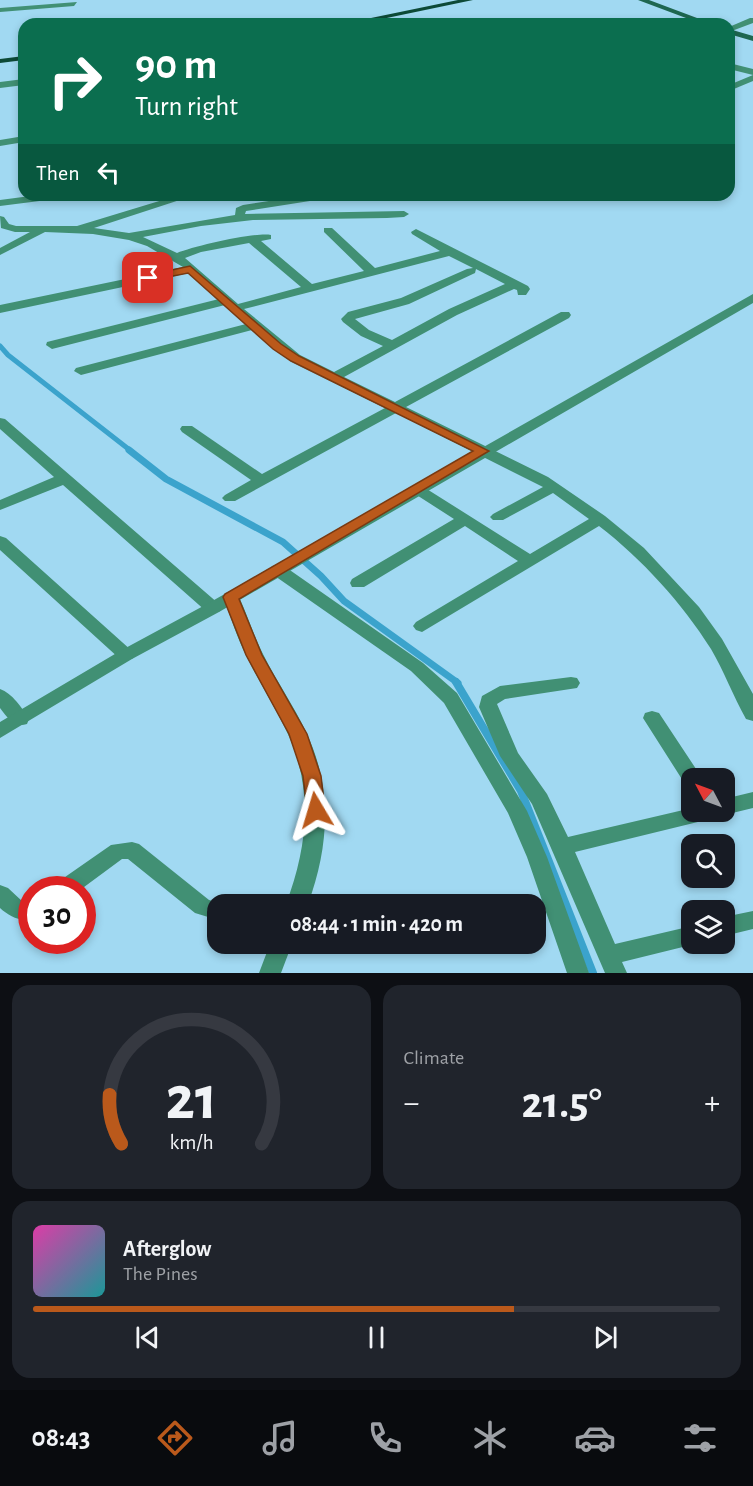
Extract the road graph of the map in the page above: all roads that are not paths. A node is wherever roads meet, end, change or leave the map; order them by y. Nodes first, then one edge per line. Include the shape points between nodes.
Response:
1 (469, 0) edge
2 (642, 0) edge
3 (74, 4) dead end
4 (0, 10) edge
5 (377, 18) edge
6 (692, 18) edge
7 (753, 20) edge
8 (735, 28) edge
9 (735, 32) edge
10 (753, 39) edge
11 (18, 59) edge
12 (0, 61) edge
13 (735, 68) edge
14 (753, 72) edge
15 (753, 78) edge
16 (18, 83) edge
17 (0, 85) edge
18 (735, 86) edge
19 (18, 140) edge
20 (0, 143) edge
21 (18, 201) edge
22 (169, 201) edge
23 (287, 201) edge
24 (0, 203) edge
25 (404, 214) dead end
26 (0, 219) edge
27 (240, 219) junction
28 (44, 230) junction
29 (75, 230) junction
30 (328, 230) dead end
31 (416, 232) dead end
32 (128, 237) junction
33 (267, 237) dead end
34 (250, 239) junction
35 (0, 252) edge
36 (450, 252) junction
37 (176, 258) junction
38 (190, 269) junction
39 (471, 271) dead end
40 (373, 273) junction
41 (310, 289) junction
42 (753, 298) edge
43 (230, 305) junction
44 (0, 309) edge
45 (565, 315) dead end
46 (254, 326) junction
47 (52, 345) dead end
48 (392, 345) junction
49 (81, 371) dead end
50 (335, 377) junction
51 (397, 409) junction
52 (0, 422) edge
53 (187, 429) dead end
54 (483, 451) junction
55 (63, 479) junction
56 (262, 481) junction
57 (554, 487) junction
58 (417, 489) junction
59 (230, 498) dead end
60 (0, 505) edge
61 (498, 517) dead end
62 (464, 519) junction
63 (600, 519) junction
64 (2, 546) edge
65 (293, 561) junction
66 (530, 561) junction
67 (358, 583) dead end
68 (231, 597) junction
69 (213, 608) junction
70 (422, 626) dead end
71 (126, 655) junction
72 (571, 683) dead end
73 (0, 696) edge
74 (753, 713) edge
75 (652, 717) dead end
76 (20, 719) junction
77 (0, 730) edge
78 (685, 768) edge
79 (753, 800) edge
80 (735, 804) edge
81 (681, 818) edge
82 (562, 847) junction
83 (83, 876) edge
84 (0, 894) edge
85 (301, 894) edge
86 (207, 908) edge
87 (18, 910) edge
88 (753, 920) edge
89 (735, 924) edge
90 (681, 939) edge
91 (277, 954) edge
92 (612, 964) edge
93 (270, 973) edge
94 (578, 973) edge

1 - 5 main road
2 - 6 main road
3 - 4 street
7 - 8 street
9 - 10 main road
11 - 12 main road
13 - 14 street
15 - 18 street
16 - 17 street
19 - 20 street
21 - 24 street
22 - 29 street
23 - 27 street via 243,208
25 - 27 street
26 - 28 street via 9,228
27 - 32 street
28 - 29 street
28 - 35 street
29 - 32 street
30 - 40 street
31 - 36 street
32 - 37 street
33 - 34 street
34 - 37 street via 198,249
34 - 41 street
36 - 40 street
36 - 48 street via 524,289 453,312
37 - 38 street
38 - 43 street
38 - 44 street
39 - 48 street via 405,301 348,318 365,333
40 - 41 street
41 - 43 street
42 - 54 street
43 - 46 street
43 - 47 street
45 - 51 street
46 - 49 street
46 - 50 street via 295,358
48 - 50 street
50 - 51 street
51 - 54 street
51 - 56 street
52 - 55 street
53 - 56 street
54 - 57 street
54 - 58 street
55 - 60 street
55 - 69 street
56 - 59 street
57 - 61 street
57 - 63 street
58 - 62 street
58 - 65 street
62 - 66 street
62 - 67 street
63 - 66 street
63 - 74 street via 686,603 737,678
64 - 71 street
65 - 68 street
65 - 94 street via 451,698 517,811
66 - 70 street
68 - 69 street
68 - 85 street via 254,655 298,734 312,776 318,827
69 - 71 street
71 - 76 street
72 - 82 street via 500,693 488,701 510,756 540,800
73 - 76 street
75 - 78 street
76 - 77 street
79 - 80 street
81 - 82 street
82 - 92 street
83 - 86 street via 118,851 132,850
84 - 87 street
88 - 89 street
90 - 92 street
91 - 93 street

